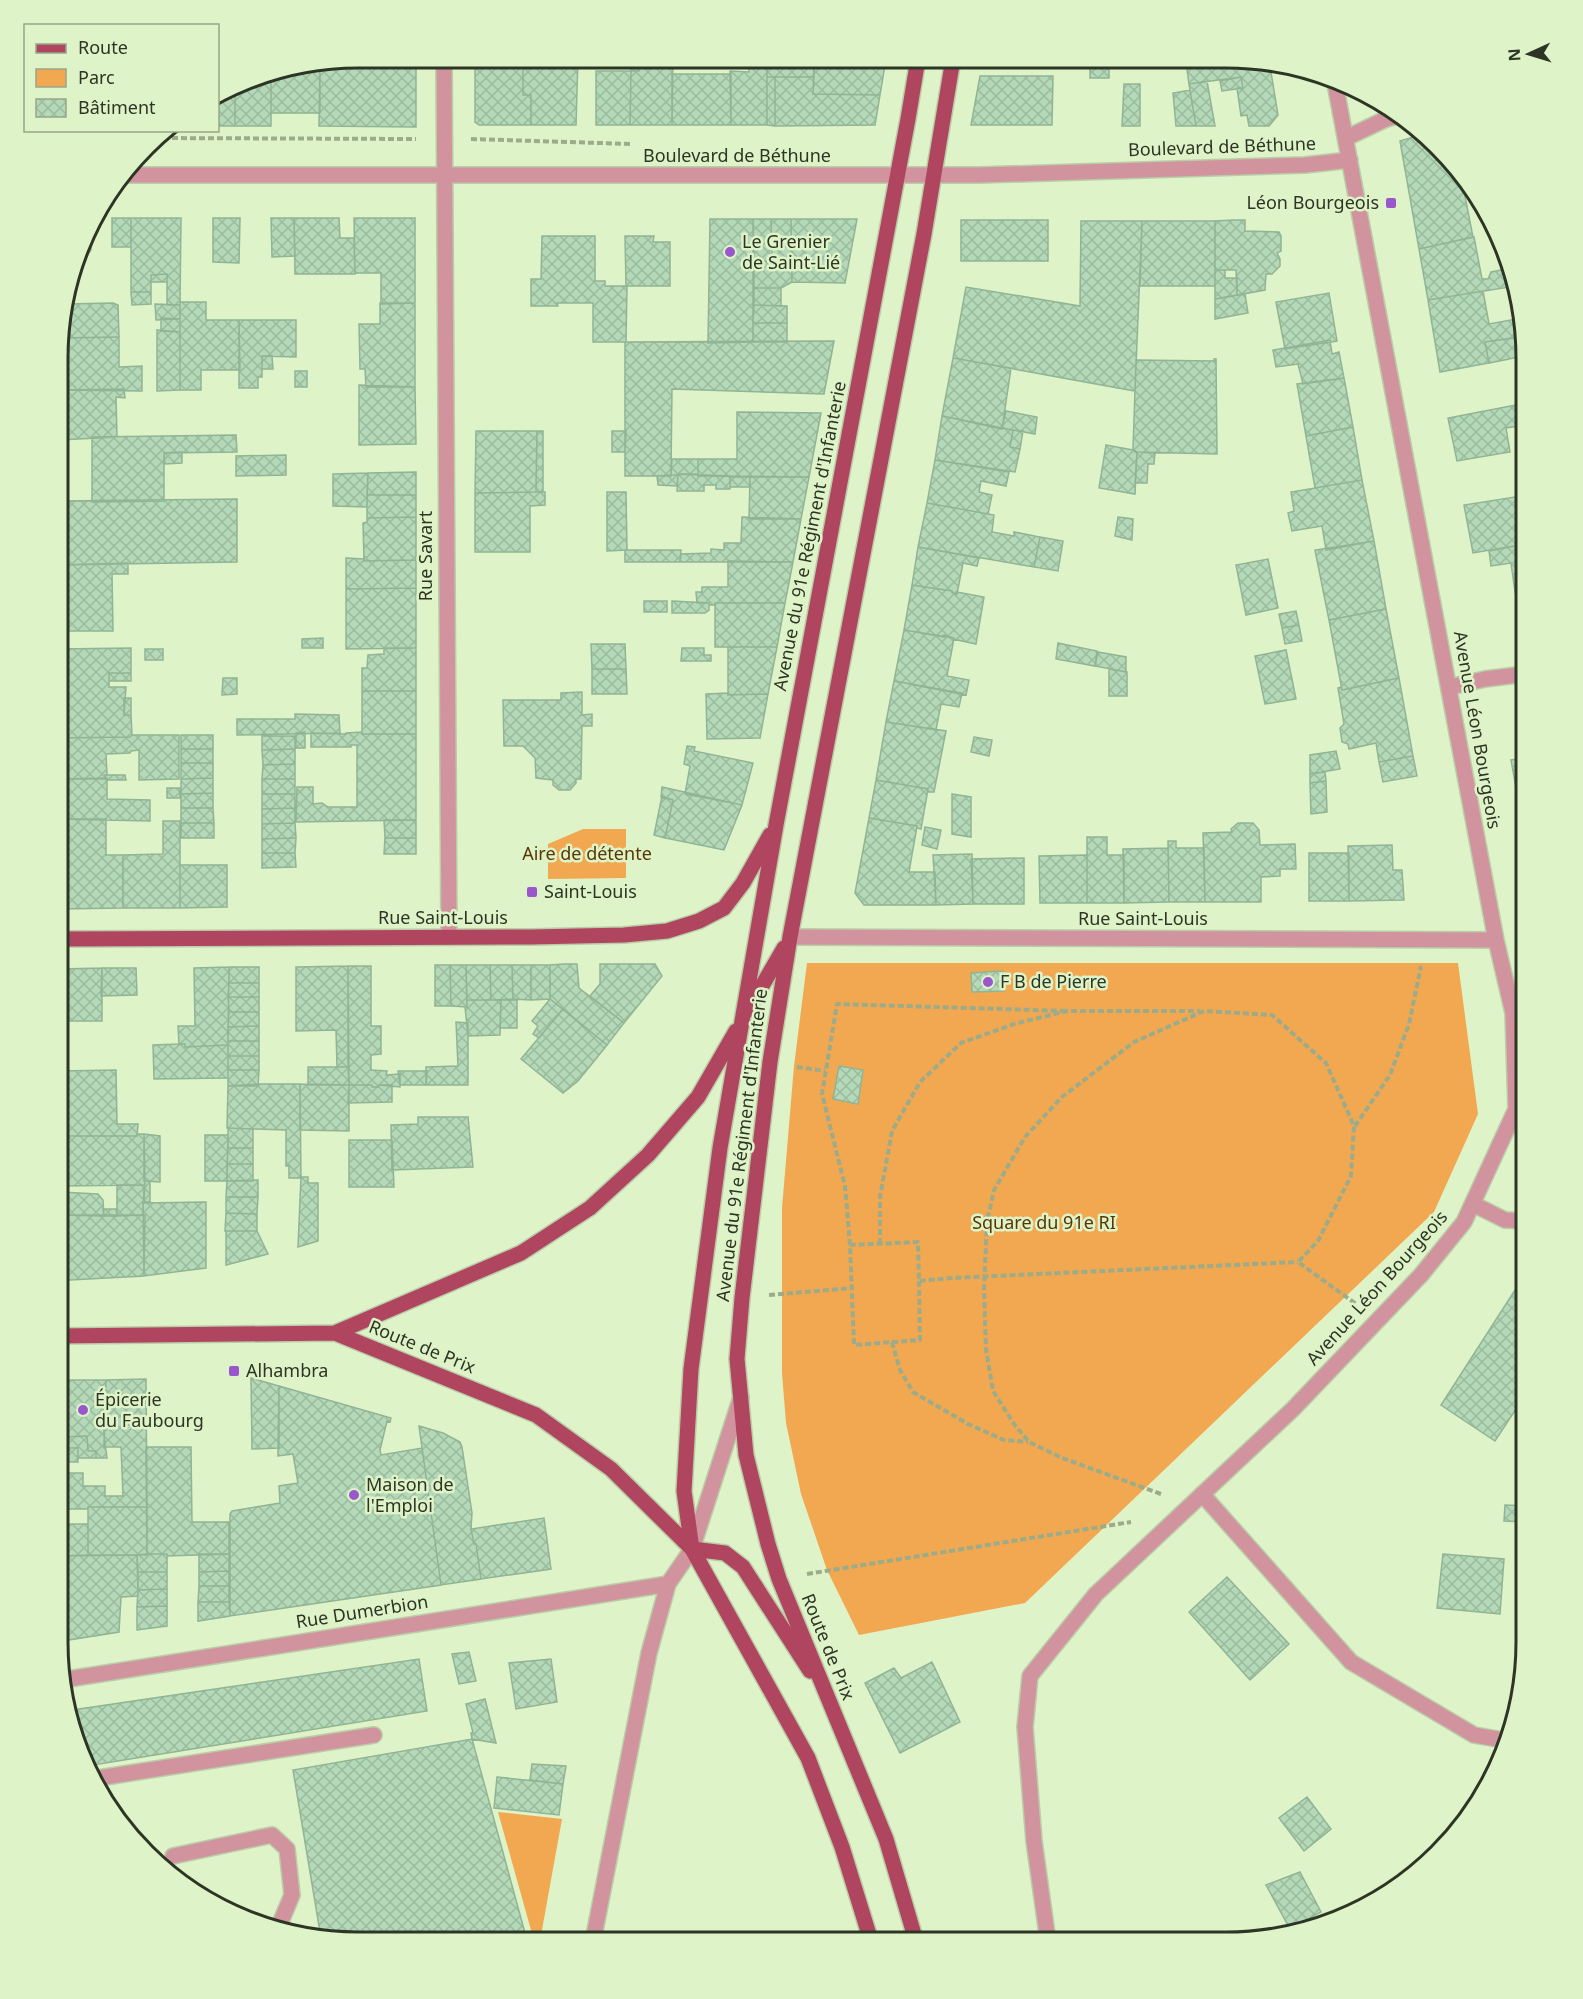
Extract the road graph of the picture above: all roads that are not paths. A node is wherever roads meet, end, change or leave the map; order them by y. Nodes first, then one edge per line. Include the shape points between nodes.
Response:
1 (444, 68) edge
2 (916, 68) edge
3 (952, 68) edge
4 (1336, 90) edge
5 (1390, 118) edge
6 (1346, 138) junction
7 (1350, 160) junction
8 (132, 175) edge
9 (444, 175) junction
10 (897, 175) junction
11 (934, 175) junction
12 (1516, 675) edge
13 (1450, 687) junction
14 (776, 825) junction
15 (448, 937) junction
16 (790, 937) junction
17 (68, 939) edge
18 (1496, 940) junction
19 (742, 1021) junction
20 (1473, 1204) junction
21 (1516, 1221) edge
22 (336, 1333) junction
23 (68, 1336) edge
24 (738, 1359) joint
25 (691, 1369) joint
26 (741, 1397) junction
27 (1196, 1500) junction
28 (692, 1549) junction
29 (668, 1584) junction
30 (70, 1679) edge
31 (830, 1701) junction
32 (374, 1735) dead end
33 (1498, 1739) edge
34 (101, 1778) edge
35 (173, 1856) dead end
36 (279, 1921) edge
37 (595, 1932) edge
38 (868, 1932) edge
39 (913, 1932) edge
40 (1047, 1932) edge

1 - 9 street, Rue Savart
2 - 10 main road, Avenue du 91e Régiment d'Infanterie
3 - 11 main road, Avenue du 91e Régiment d'Infanterie
4 - 6 street, Avenue Léon Bourgeois
5 - 6 street
6 - 7 street, Avenue Léon Bourgeois
7 - 11 street, Boulevard de Béthune via 1305,165
7 - 13 street, Avenue Léon Bourgeois
8 - 9 street, Boulevard de Béthune
9 - 10 street, Boulevard de Béthune
9 - 15 street, Rue Savart
10 - 11 street, Boulevard de Béthune
10 - 14 main road, Avenue du 91e Régiment d'Infanterie
11 - 16 main road, Avenue du 91e Régiment d'Infanterie
12 - 13 street
13 - 18 street, Avenue Léon Bourgeois
14 - 15 main road, Rue Saint-Louis via 724,908 699,921 667,931 624,935
14 - 19 main road, Avenue du 91e Régiment d'Infanterie
15 - 17 main road, Rue Saint-Louis
16 - 18 street, Rue Saint-Louis
16 - 19 main road, Avenue du 91e Régiment d'Infanterie
16 - 24 main road, Avenue du 91e Régiment d'Infanterie via 770,1062
18 - 20 street, Avenue Léon Bourgeois via 1513,1013 1516,1109
19 - 22 main road, Avenue du 91e Régiment d'Infanterie via 698,1097 648,1155 590,1208 521,1253
19 - 25 main road, Avenue du 91e Régiment d'Infanterie via 720,1148
20 - 21 street via 1505,1220
20 - 27 street, Avenue Léon Bourgeois via 1464,1222 1378,1320 1293,1409
22 - 23 main road, Avenue du 91e Régiment d'Infanterie
22 - 28 main road, Route de Prix via 536,1415 611,1470
24 - 26 main road, Route de Prix
25 - 28 main road, Route de Prix via 684,1491
26 - 28 street
26 - 31 main road, Route de Prix via 746,1455 768,1545
27 - 33 street via 1351,1662 1474,1735
27 - 40 street, Avenue Léon Bourgeois via 1096,1594 1030,1676 1025,1727 1034,1841
28 - 29 street
28 - 31 main road via 725,1553 743,1567
28 - 38 main road, Route de Prix via 808,1758 842,1847
29 - 30 street, Rue Dumerbion
29 - 37 street via 649,1653
31 - 39 main road, Route de Prix via 886,1839
32 - 34 street
35 - 36 street via 272,1835 287,1849 292,1895

